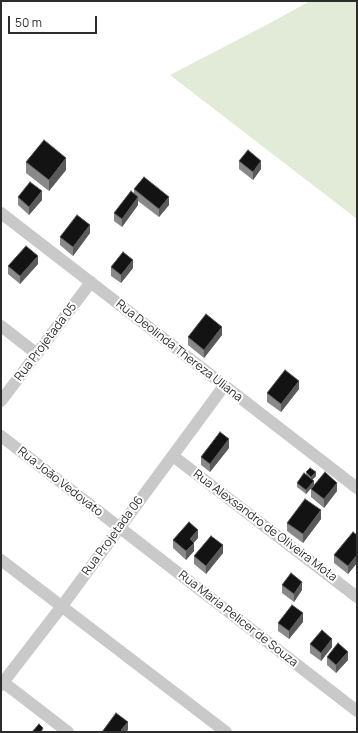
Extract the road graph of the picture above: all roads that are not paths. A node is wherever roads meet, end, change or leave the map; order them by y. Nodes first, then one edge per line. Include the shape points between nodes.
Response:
1 (1, 213) edge
2 (91, 282) junction
3 (1, 326) edge
4 (37, 354) junction
5 (224, 386) junction
6 (1, 401) edge
7 (1, 436) edge
8 (173, 456) junction
9 (357, 488) edge
10 (119, 528) junction
11 (1, 560) edge
12 (357, 597) edge
13 (62, 606) junction
14 (2, 684) edge
15 (357, 711) edge
16 (68, 732) edge
17 (226, 732) edge

1 - 2 street, Rua Deolinda Thereza Uliana
2 - 4 street, Rua Projetada 05
2 - 5 street, Rua Deolinda Thereza Uliana
3 - 4 street
4 - 6 street, Rua Projetada 05
5 - 8 street, Rua Projetada 06
5 - 9 street, Rua Deolinda Thereza Uliana
7 - 10 street, Rua João Vedovato
8 - 10 street, Rua Projetada 06
8 - 12 street, Rua Alexsandro de Oliveira Mota
10 - 13 street, Rua Projetada 06
10 - 15 street, Rua Maria Pelicer de Souza
11 - 13 street
13 - 14 street, Rua Projetada 06
13 - 17 street
14 - 16 street

